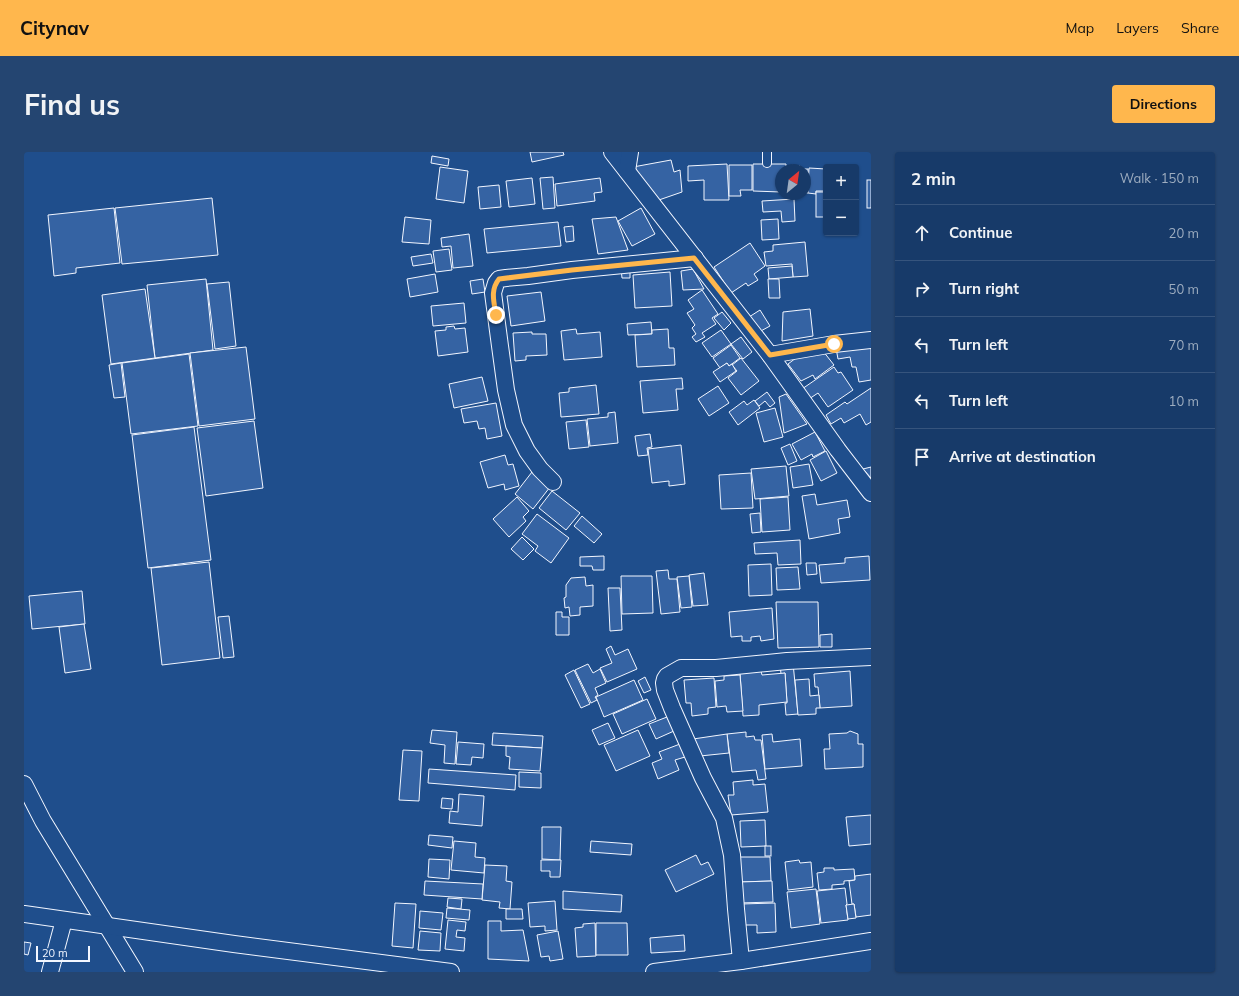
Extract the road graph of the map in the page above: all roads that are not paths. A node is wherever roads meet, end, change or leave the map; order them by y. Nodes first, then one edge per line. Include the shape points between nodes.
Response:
1 (612, 152) edge
2 (630, 152) edge
3 (767, 152) edge
4 (767, 163) dead end
5 (627, 171) junction
6 (694, 258) junction
7 (871, 340) edge
8 (770, 355) junction
9 (553, 482) dead end
10 (871, 493) edge
11 (871, 657) edge
12 (24, 784) edge
13 (24, 914) edge
14 (64, 920) junction
15 (106, 926) junction
16 (871, 941) edge
17 (741, 961) junction
18 (50, 972) edge
19 (135, 972) edge
20 (451, 972) edge
21 (654, 972) edge

1 - 5 street
2 - 5 street
3 - 4 lane
5 - 6 street
6 - 8 street
6 - 9 street via 506,278 499,279 496,283 493,293 506,390 514,424 527,451
7 - 8 street
8 - 10 street
11 - 17 street via 716,668 681,668 665,679 665,690 672,708 724,818 732,855
12 - 15 street via 43,821
13 - 14 street
14 - 15 street
14 - 18 street
15 - 19 street
15 - 20 street
16 - 17 street
17 - 21 street

